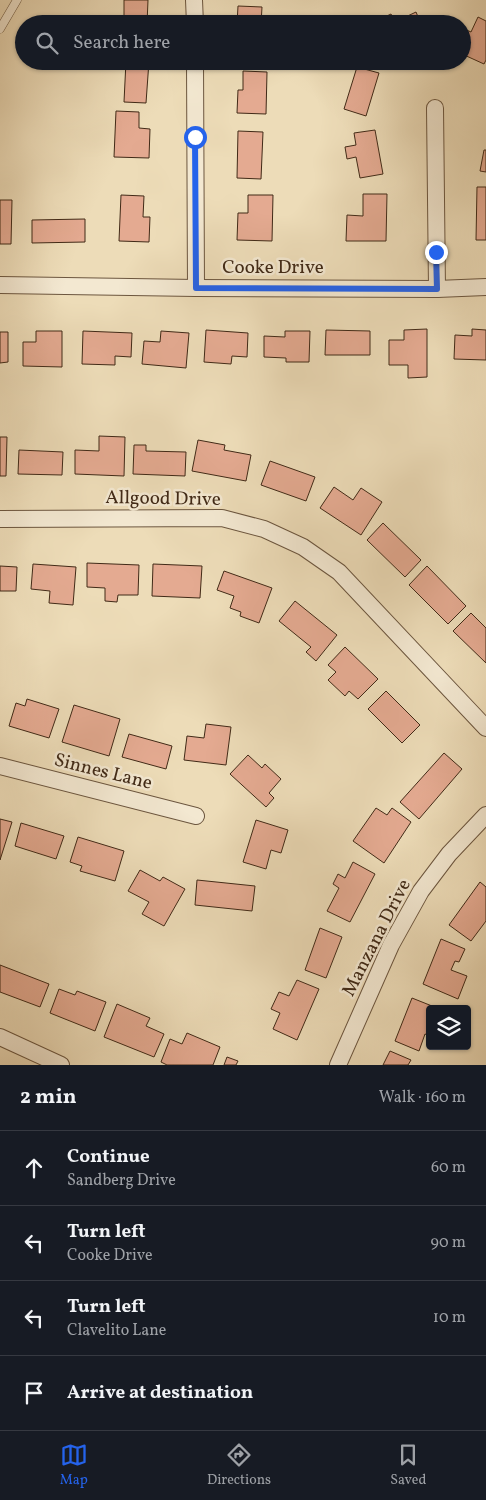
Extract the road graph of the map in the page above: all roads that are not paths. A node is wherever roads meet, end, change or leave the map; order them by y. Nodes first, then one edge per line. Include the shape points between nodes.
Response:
1 (17, 0) edge
2 (194, 0) edge
3 (194, 15) edge
4 (0, 28) edge
5 (195, 70) edge
6 (435, 108) dead end
7 (0, 285) edge
8 (486, 286) edge
9 (196, 288) junction
10 (437, 289) junction
11 (0, 519) edge
12 (486, 728) edge
13 (0, 766) edge
14 (486, 815) edge
15 (196, 816) dead end
16 (0, 1038) edge
17 (60, 1065) edge
18 (338, 1065) edge

1 - 4 lane
2 - 3 street
5 - 9 street
6 - 10 street
7 - 9 street, Cooke Drive
8 - 10 street, Cooke Drive
9 - 10 street, Cooke Drive
11 - 12 street, Allgood Drive via 222,518 264,529 303,547 339,572
13 - 15 street, Sinnes Lane
14 - 18 street, Manzana Drive via 448,854 421,891 391,945
16 - 17 street

